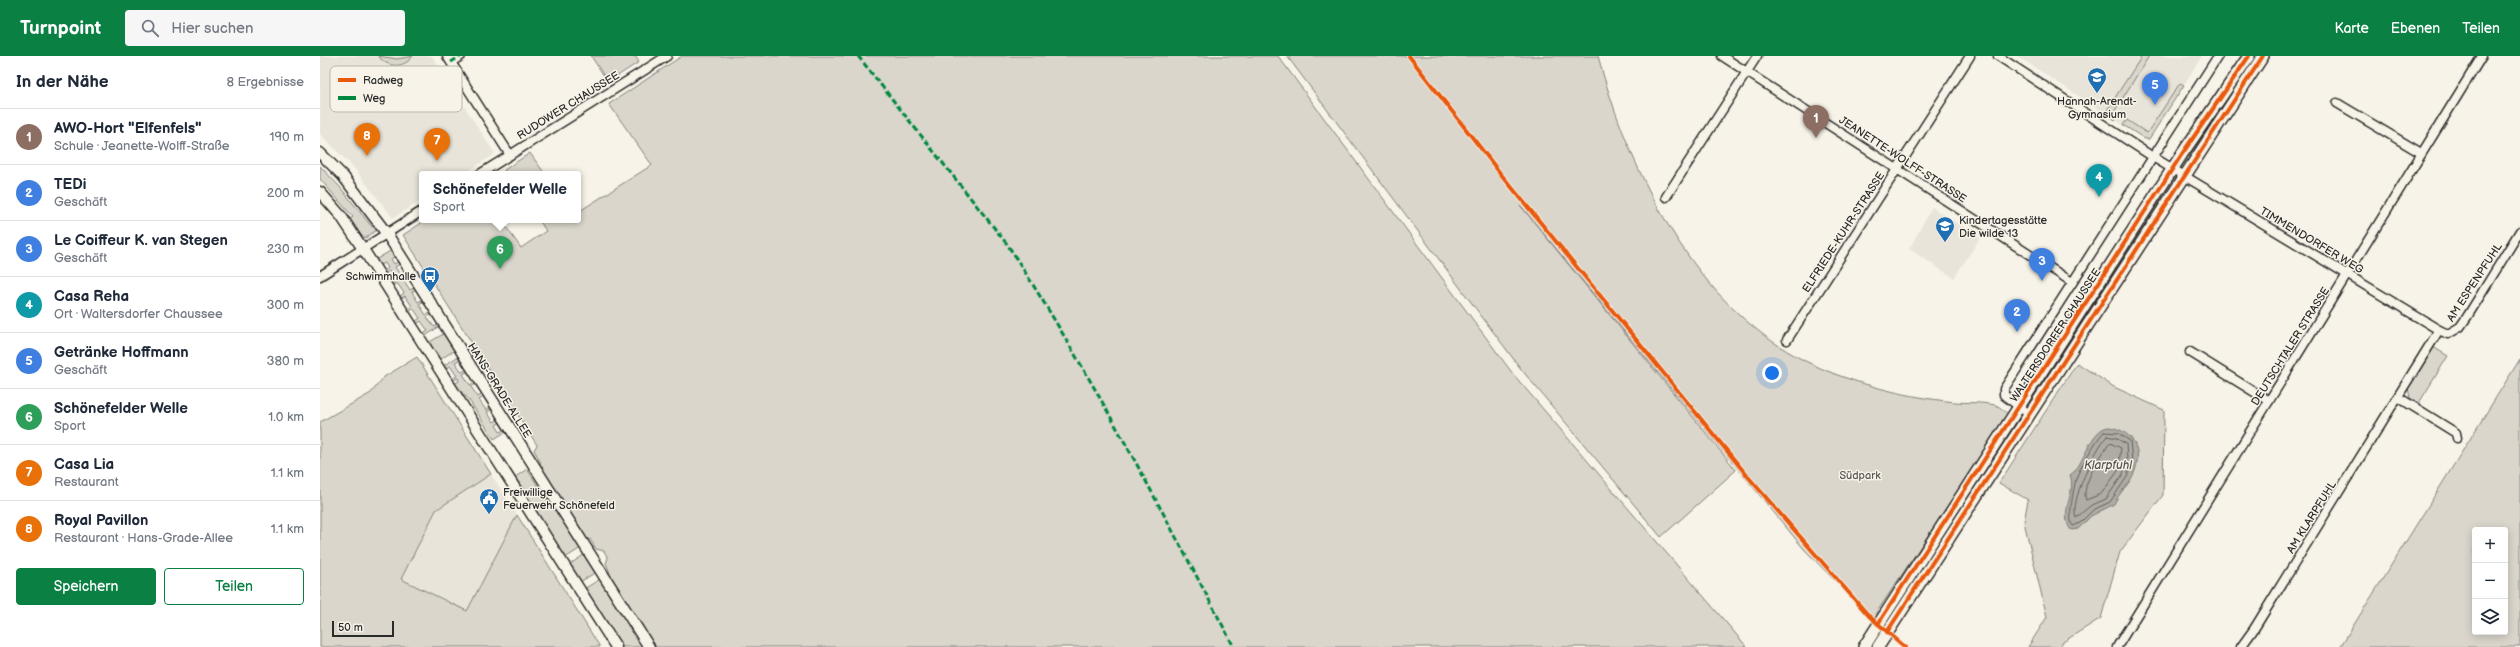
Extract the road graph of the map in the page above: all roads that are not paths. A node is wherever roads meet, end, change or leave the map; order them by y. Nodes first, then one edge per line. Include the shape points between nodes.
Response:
1 (461, 56) edge
2 (667, 56) edge
3 (1722, 56) edge
4 (1757, 56) edge
5 (1970, 56) edge
6 (1998, 56) edge
7 (2218, 56) edge
8 (2249, 56) edge
9 (2263, 56) edge
10 (2482, 56) edge
11 (449, 59) edge
12 (1747, 72) junction
13 (462, 79) edge
14 (2337, 103) dead end
15 (320, 153) edge
16 (2421, 153) junction
17 (510, 155) junction
18 (2153, 157) junction
19 (1897, 169) junction
20 (2173, 169) junction
21 (485, 171) edge
22 (2184, 175) junction
23 (320, 192) edge
24 (1666, 197) dead end
25 (419, 213) edge
26 (2520, 231) edge
27 (387, 234) junction
28 (363, 249) junction
29 (2347, 273) junction
30 (320, 276) edge
31 (2072, 282) junction
32 (2439, 330) junction
33 (1787, 340) dead end
34 (2190, 352) dead end
35 (2398, 398) junction
36 (2268, 401) junction
37 (2019, 407) junction
38 (2029, 414) junction
39 (2457, 438) dead end
40 (616, 647) edge
41 (649, 647) edge
42 (1864, 647) edge
43 (1878, 647) edge
44 (2117, 647) edge
45 (2241, 647) edge

1 - 11 street
2 - 17 street, RUDOWER CHAUSSEE
3 - 12 street, JEANETTE-WOLFF-STRASSE
4 - 12 street
5 - 19 street, ELFRIEDE-KUHR-STRASSE
6 - 18 street, TIMMENDORFER WEG
7 - 18 street, WALTERSDORFER CHAUSSEE
8 - 20 main road, WALTERSDORFER CHAUSSEE
9 - 22 main road, WALTERSDORFER CHAUSSEE
10 - 16 street, DEUTSCHTALER STRASSE
12 - 19 street, JEANETTE-WOLFF-STRASSE
12 - 24 street
13 - 17 street
14 - 16 street
15 - 27 street, HANS-GRADE-ALLEE via 343,176
16 - 29 street, DEUTSCHTALER STRASSE
17 - 21 street, RUDOWER CHAUSSEE
18 - 20 street, TIMMENDORFER WEG
18 - 31 street, WALTERSDORFER CHAUSSEE
19 - 31 street, JEANETTE-WOLFF-STRASSE
19 - 33 street, ELFRIEDE-KUHR-STRASSE
20 - 22 street, TIMMENDORFER WEG
20 - 37 main road, WALTERSDORFER CHAUSSEE
22 - 29 street, TIMMENDORFER WEG
22 - 38 main road, WALTERSDORFER CHAUSSEE
23 - 28 street via 341,216
25 - 27 street
26 - 32 street, AM ESPENPFUHL via 2460,327 2448,334
27 - 28 street
27 - 41 street, HANS-GRADE-ALLEE
28 - 30 street
28 - 40 street
29 - 32 street, TIMMENDORFER WEG
29 - 36 street, DEUTSCHTALER STRASSE
31 - 37 street, WALTERSDORFER CHAUSSEE via 2004,389 2004,396
32 - 35 street, AM KLARPFUHL
34 - 36 street
35 - 39 street via 2456,433
35 - 45 street, AM KLARPFUHL
36 - 44 street, DEUTSCHTALER STRASSE
37 - 38 street, WALTERSDORFER CHAUSSEE
37 - 42 main road, WALTERSDORFER CHAUSSEE
38 - 43 main road, WALTERSDORFER CHAUSSEE

